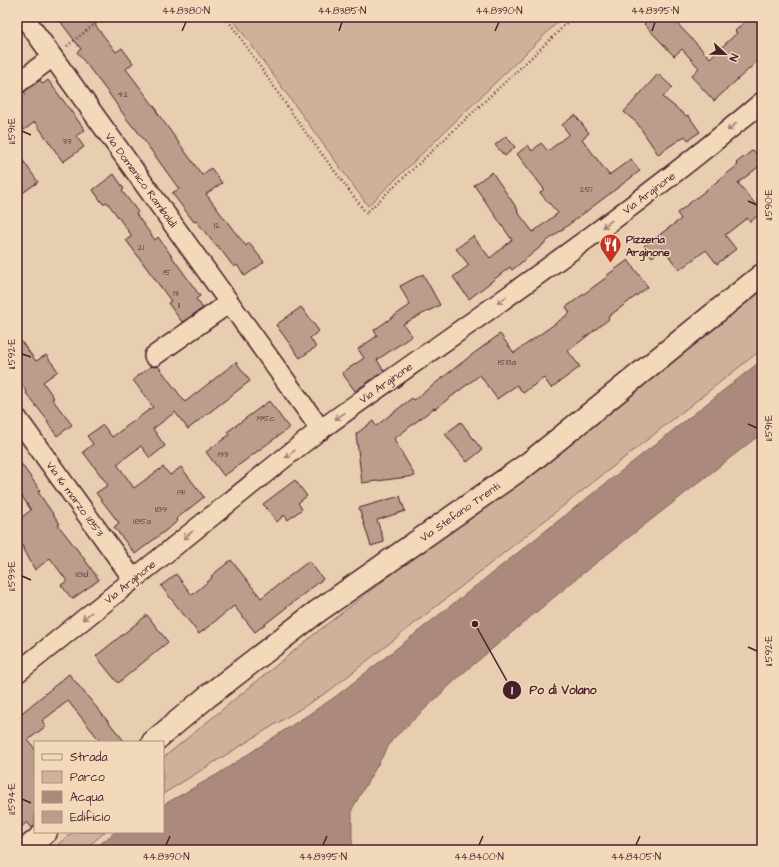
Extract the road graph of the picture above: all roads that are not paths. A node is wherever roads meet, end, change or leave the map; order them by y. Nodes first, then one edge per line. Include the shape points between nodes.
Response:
1 (24, 17) edge
2 (52, 57) junction
3 (17, 84) edge
4 (762, 102) edge
5 (762, 275) edge
6 (229, 303) junction
7 (154, 356) dead end
8 (17, 418) edge
9 (321, 430) junction
10 (133, 579) junction
11 (17, 673) edge
12 (154, 741) edge
13 (45, 833) edge
14 (25, 850) edge

1 - 2 street, Via Domenico Rambaldi
2 - 3 street
2 - 6 street, Via Domenico Rambaldi
4 -> 9 street, Via Arginone via 635,203
5 - 12 main road, Via Stefano Trenti via 529,463 309,618
6 - 7 street
6 - 9 street, Via Domenico Rambaldi
8 - 10 street, Via 16 marzo 1853
9 -> 10 street, Via Arginone
10 -> 11 street, Via Arginone
13 - 14 main road

